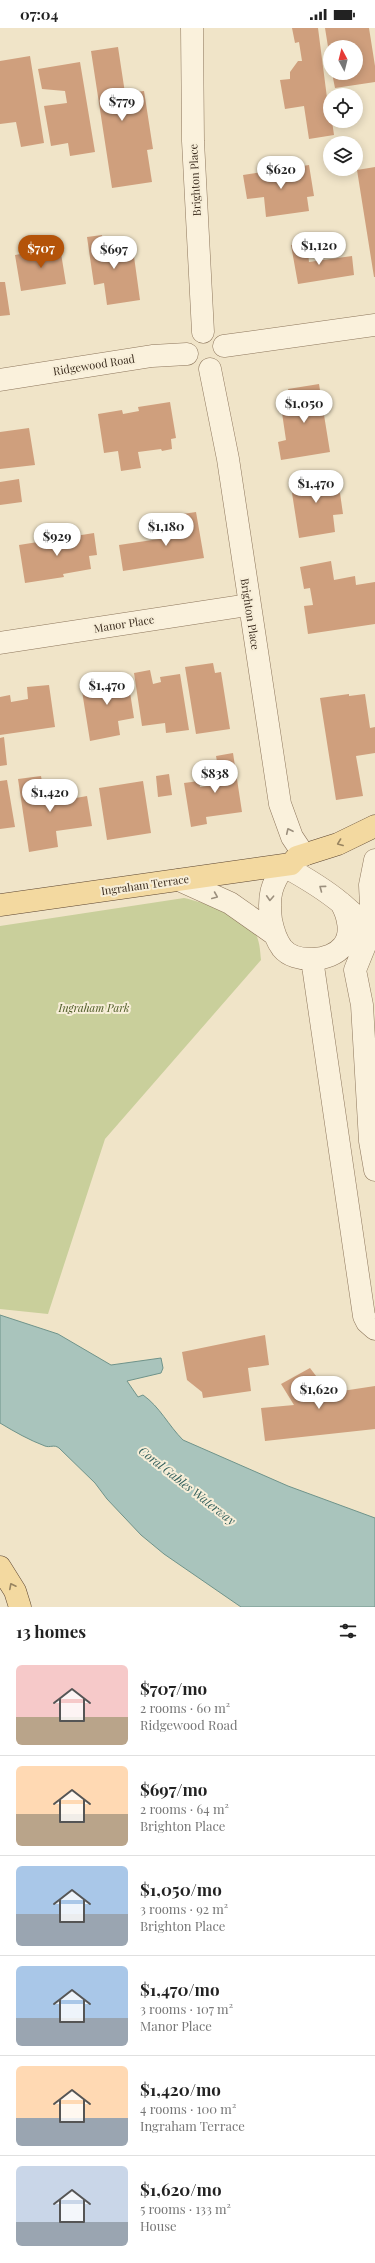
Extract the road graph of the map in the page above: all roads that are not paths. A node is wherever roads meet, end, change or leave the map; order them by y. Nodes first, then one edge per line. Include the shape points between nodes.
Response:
1 (192, 28) edge
2 (375, 325) edge
3 (203, 332) junction
4 (224, 346) junction
5 (188, 354) junction
6 (210, 368) junction
7 (0, 380) edge
8 (248, 605) junction
9 (0, 643) edge
10 (375, 826) edge
11 (375, 842) edge
12 (375, 860) edge
13 (293, 862) junction
14 (179, 880) junction
15 (341, 903) junction
16 (0, 905) edge
17 (373, 929) edge
18 (274, 934) junction
19 (335, 953) junction
20 (312, 959) junction
21 (364, 959) edge
22 (375, 1170) edge
23 (375, 1329) edge
24 (0, 1567) edge
25 (20, 1607) edge

1 - 3 street, Brighton Place via 193,141
2 - 4 street
3 - 4 street via 216,335
3 - 5 street via 190,341
4 - 6 street via 220,362
5 - 6 street via 193,364 204,369
5 - 7 street, Ridgewood Road via 152,356
6 - 8 street, Brighton Place via 228,459
8 - 9 street, Manor Place
13 -> 8 street, Brighton Place via 292,837 280,804
10 -> 13 main road
11 - 13 main road via 302,869
12 - 17 street via 370,885
13 - 14 main road, Ingraham Terrace
15 -> 13 street
13 -> 18 street via 273,882 271,915
14 - 16 main road, Ingraham Terrace
14 -> 18 street via 230,903
15 - 17 street
15 - 19 street via 346,911 348,934 343,947
17 - 21 street
18 - 20 street via 286,952
19 - 20 street
19 - 21 street
20 - 23 street via 363,1312 367,1322
21 - 22 street via 362,1005 370,1141
25 -> 24 main road via 15,1591

